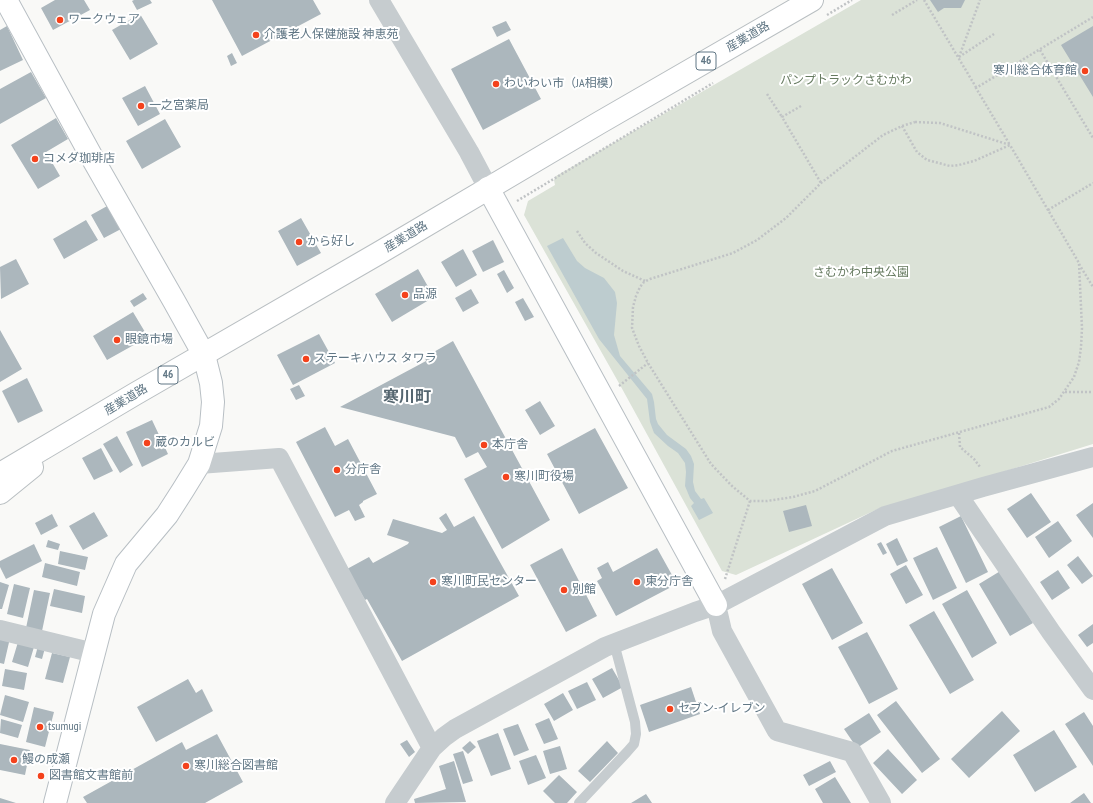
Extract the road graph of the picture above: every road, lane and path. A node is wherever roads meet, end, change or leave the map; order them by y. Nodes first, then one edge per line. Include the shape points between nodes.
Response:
1 (6, 0) edge
2 (379, 0) edge
3 (852, 0) edge
4 (917, 0) edge
5 (924, 0) edge
6 (980, 0) edge
7 (818, 8) edge
8 (892, 15) dead end
9 (1093, 17) edge
10 (994, 34) dead end
11 (1040, 50) junction
12 (959, 57) junction
13 (715, 82) dead end
14 (976, 88) junction
15 (767, 94) dead end
16 (801, 106) dead end
17 (782, 117) junction
18 (902, 126) junction
19 (1093, 138) edge
20 (1010, 145) junction
21 (821, 183) junction
22 (1093, 183) edge
23 (488, 188) junction
24 (511, 204) dead end
25 (1048, 210) junction
26 (577, 231) dead end
27 (1079, 263) junction
28 (645, 281) junction
29 (1093, 287) edge
30 (204, 355) junction
31 (648, 363) junction
32 (1065, 392) junction
33 (1093, 392) edge
34 (603, 396) junction
35 (79, 428) junction
36 (959, 433) junction
37 (1093, 457) edge
38 (199, 464) junction
39 (5, 469) edge
40 (983, 487) junction
41 (0, 493) edge
42 (958, 495) junction
43 (750, 501) junction
44 (725, 580) dead end
45 (716, 605) junction
46 (0, 630) edge
47 (614, 643) junction
48 (94, 653) junction
49 (1093, 690) edge
50 (432, 748) junction
51 (55, 803) edge
52 (395, 803) edge
53 (579, 803) edge
54 (881, 803) edge

1 - 30 street
2 - 23 street
3 - 7 path
4 - 8 path
5 - 12 path
6 - 12 path
7 - 23 street, 産業道路 / 46
9 - 11 path
10 - 12 path
11 - 14 path
11 - 19 path
12 - 14 path
13 - 24 path
14 - 20 path
15 - 17 path
16 - 17 path
17 - 21 path
18 - 20 path via 915,122 940,123
18 - 20 path via 917,152 926,160 950,166 974,161
18 - 21 path via 883,135
20 - 25 path
21 - 28 path via 786,218 757,240 733,253
22 - 25 path
23 - 30 street, 産業道路 / 46
23 - 34 street
25 - 27 path
26 - 28 path via 585,243 609,262
27 - 29 path
27 - 32 path via 1081,347 1074,377
28 - 31 path via 636,296 632,328
30 - 35 street, 産業道路 / 46
30 - 38 street via 213,402 211,426
31 - 34 path
31 - 43 path via 712,464
32 - 33 path
32 - 36 path via 1049,407
34 - 45 street
35 - 39 street, 産業道路 / 46
35 - 41 street
36 - 40 path via 960,447 980,468
36 - 43 path via 892,451 815,491 767,501
37 - 40 street
38 - 48 street via 166,515 126,564 104,614
38 - 50 street via 279,458
40 - 42 street
42 - 45 street via 886,516
42 - 49 street
43 - 44 path
45 - 47 street
45 - 54 street via 722,631 777,731 852,752
46 - 48 street
47 - 50 street via 455,729
47 - 53 lane via 635,722 634,744
48 - 51 street
50 - 52 street

